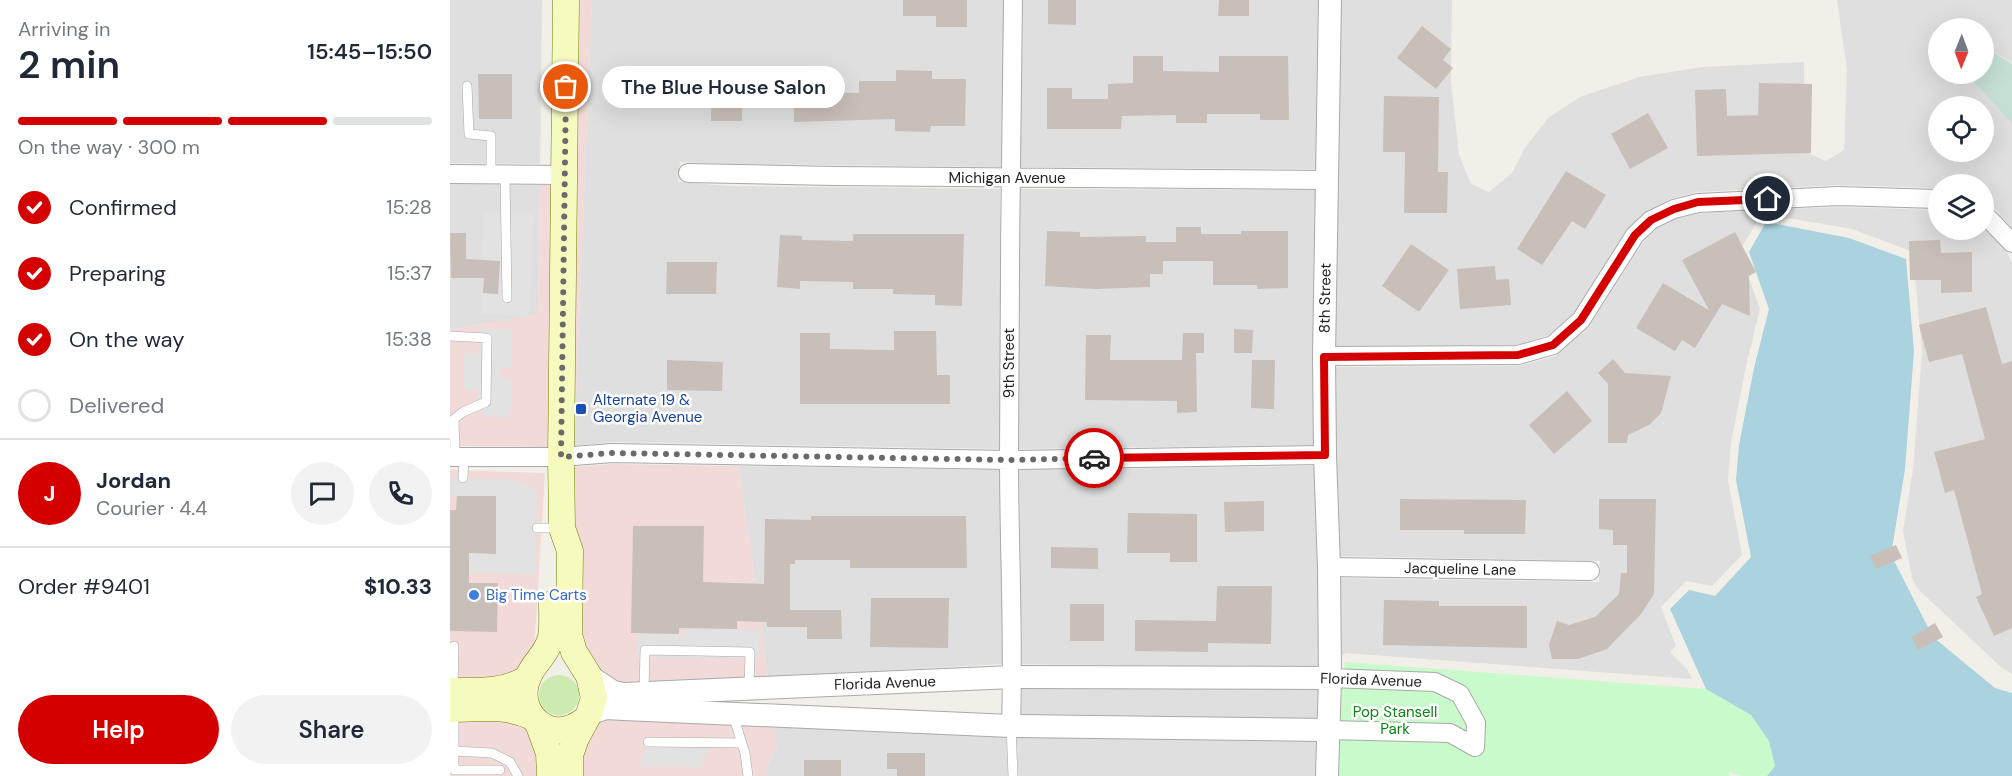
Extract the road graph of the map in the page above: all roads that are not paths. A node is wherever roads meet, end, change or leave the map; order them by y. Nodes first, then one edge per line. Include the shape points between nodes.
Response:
1 (566, 0) edge
2 (1013, 0) edge
3 (1330, 0) edge
4 (467, 86) dead end
5 (688, 173) dead end
6 (450, 174) edge
7 (565, 174) junction
8 (498, 175) junction
9 (1010, 178) junction
10 (1326, 180) junction
11 (1928, 199) edge
12 (1994, 223) edge
13 (2012, 243) edge
14 (507, 298) dead end
15 (450, 336) edge
16 (1324, 357) junction
17 (452, 418) edge
18 (1325, 455) junction
19 (456, 457) edge
20 (561, 457) junction
21 (1009, 460) junction
22 (463, 478) dead end
23 (537, 528) dead end
24 (562, 528) junction
25 (1329, 567) junction
26 (1590, 571) dead end
27 (454, 646) dead end
28 (531, 672) junction
29 (587, 673) junction
30 (1013, 677) junction
31 (1330, 678) junction
32 (749, 688) junction
33 (644, 694) junction
34 (452, 700) edge
35 (732, 713) junction
36 (587, 716) junction
37 (535, 720) junction
38 (1011, 726) junction
39 (1328, 730) junction
40 (648, 742) dead end
41 (742, 743) junction
42 (454, 751) junction
43 (500, 757) junction
44 (500, 773) edge
45 (518, 776) edge
46 (550, 776) edge
47 (570, 776) edge
48 (748, 776) edge
49 (1012, 776) edge
50 (1327, 776) edge

1 - 7 main road
2 - 9 street, 9th Street
3 - 10 street, 8th Street
4 - 8 lane via 469,134 491,136
5 - 9 street, Michigan Avenue
6 - 8 street
7 - 8 street
7 - 20 main road
8 - 14 lane
9 - 10 street, Michigan Avenue
9 - 21 street, 9th Street
10 - 16 street, 8th Street
11 - 16 street via 1838,196 1698,202 1651,220 1635,235 1581,320 1553,345 1518,355
12 - 13 street
15 - 17 lane via 487,338 486,402
16 - 18 street, 8th Street
17 - 19 lane
18 - 21 street
18 - 25 street, 8th Street
19 - 20 street
19 - 22 lane
20 - 21 street via 612,453
20 - 24 main road
21 - 30 street, 9th Street
23 - 24 lane
24 - 28 main road via 554,552 551,637
24 - 29 main road via 570,551 569,635 573,652
25 - 26 street, Jacqueline Lane
25 - 31 street, 8th Street
27 - 34 lane
28 - 29 main road via 548,661 561,659 573,661
28 - 34 main road via 508,688
28 - 37 main road via 525,686 525,701
29 - 33 street, Florida Avenue via 613,692
29 - 36 main road via 594,698
30 - 31 street, Florida Avenue
30 - 32 street, Florida Avenue
30 - 38 street, 9th Street
31 - 39 street, 8th Street
31 - 39 street, Florida Avenue via 1435,682 1452,690 1460,694 1476,723 1475,747 1450,733
32 - 33 street, Florida Avenue
32 - 33 lane via 750,652 645,650
34 - 37 main road via 521,711
34 - 42 lane
35 - 36 street, Florida Avenue via 606,708
35 - 38 street, Florida Avenue
35 - 41 lane
36 - 37 main road via 573,728 559,731
36 - 47 main road via 570,755
37 - 46 main road via 549,753
38 - 39 street, Florida Avenue
38 - 49 lane
39 - 50 street, 8th Street
40 - 41 lane
41 - 48 lane
42 - 43 lane
42 - 44 lane via 454,770
43 - 44 lane
43 - 45 lane via 510,762

